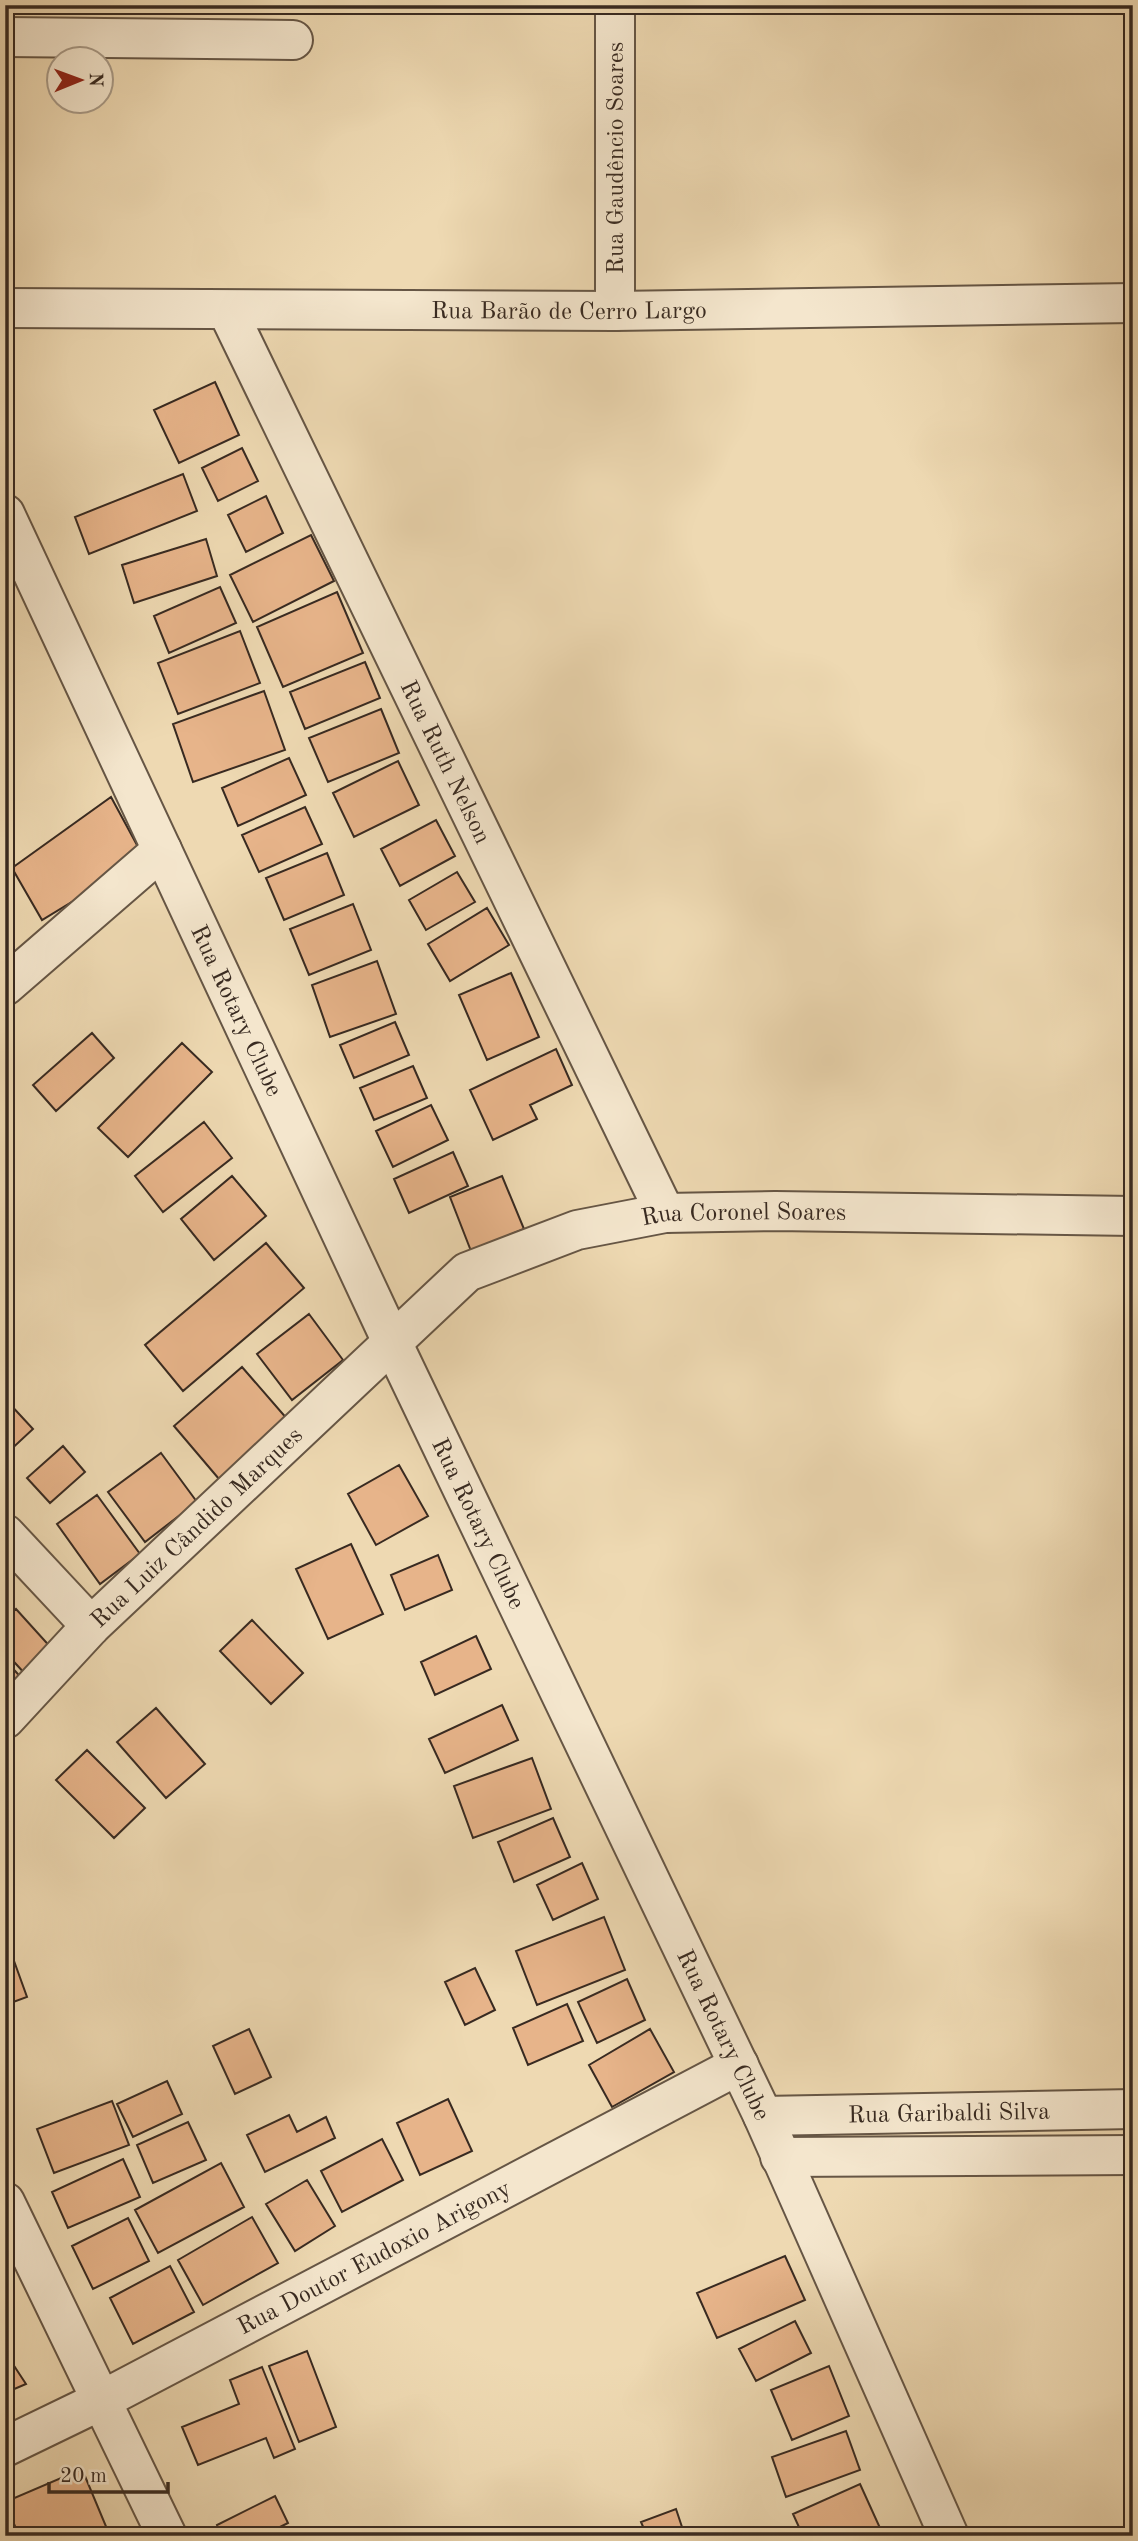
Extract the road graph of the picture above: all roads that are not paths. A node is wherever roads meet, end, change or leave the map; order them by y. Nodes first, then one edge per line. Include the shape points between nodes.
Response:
1 (615, 5) edge
2 (5, 37) edge
3 (293, 40) dead end
4 (1133, 303) edge
5 (5, 308) edge
6 (227, 310) junction
7 (615, 311) junction
8 (5, 514) edge
9 (162, 850) junction
10 (5, 986) edge
11 (665, 1213) junction
12 (1133, 1216) edge
13 (392, 1342) junction
14 (5, 1534) edge
15 (91, 1626) junction
16 (5, 1719) edge
17 (739, 2065) junction
18 (1133, 2109) edge
19 (1024, 2111) junction
20 (763, 2116) junction
21 (1133, 2155) edge
22 (1024, 2156) junction
23 (780, 2157) junction
24 (5, 2202) edge
25 (102, 2400) junction
26 (5, 2447) edge
27 (167, 2536) edge
28 (949, 2536) edge

1 - 7 street, Rua Gaudêncio Soares
2 - 3 street
4 - 7 street, Rua Barão de Cerro Largo
5 - 6 street, Rua Barão de Cerro Largo
6 - 7 street, Rua Barão de Cerro Largo
6 - 11 street, Rua Ruth Nelson
8 - 9 street, Rua Rotary Clube
9 - 10 street
9 - 13 street, Rua Rotary Clube
11 - 12 street, Rua Coronel Soares
11 - 13 street, Rua Coronel Soares via 577,1230 467,1272
13 - 15 street, Rua Luiz Cândido Marques
13 - 17 street, Rua Rotary Clube
14 - 15 street
15 - 16 street, Rua Luiz Cândido Marques
17 - 20 street, Rua Rotary Clube
17 - 25 street, Rua Doutor Eudoxio Arigony
18 - 19 street, Rua Garibaldi Silva
19 - 20 street, Rua Garibaldi Silva
19 - 22 street
20 - 23 street, Rua Rotary Clube
21 - 22 street, Rua Garibaldi Silva
22 - 23 street, Rua Garibaldi Silva
23 - 28 street, Rua Rotary Clube
24 - 25 street
25 - 26 street, Rua Doutor Eudoxio Arigony
25 - 27 street

